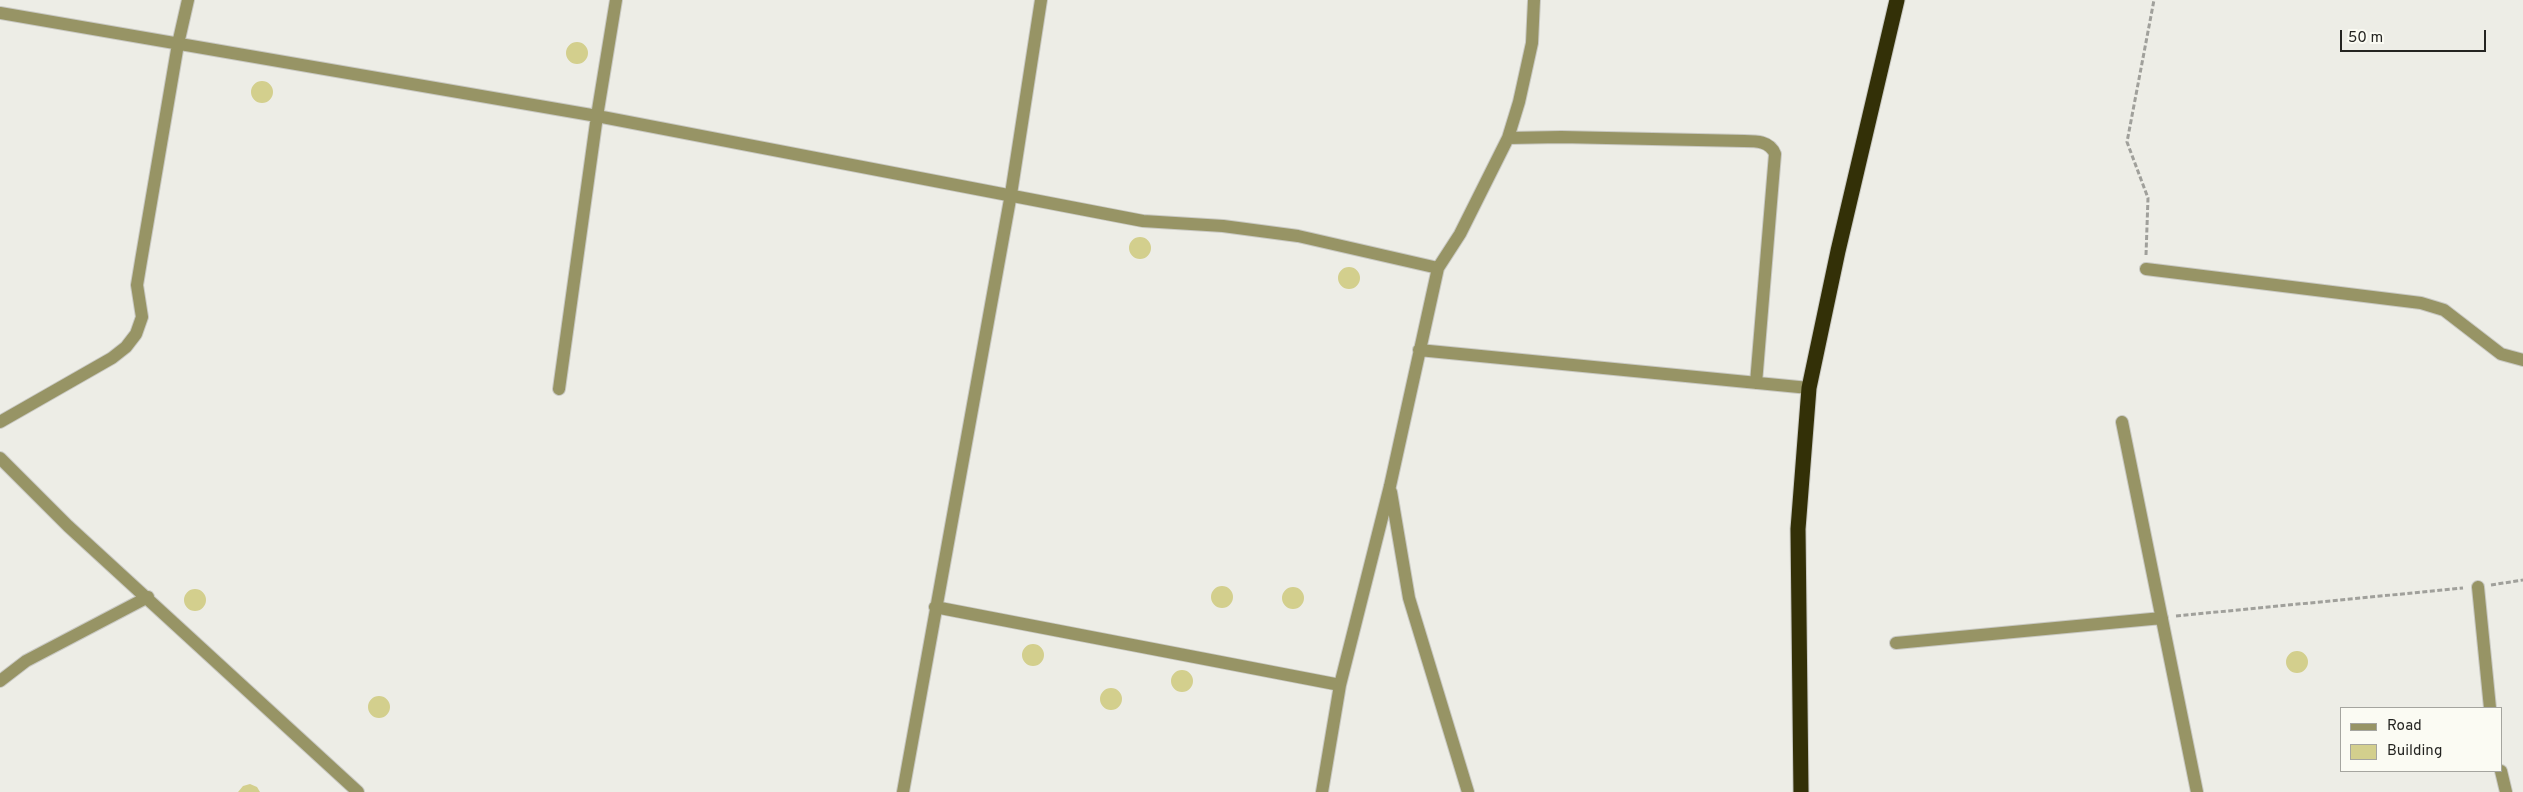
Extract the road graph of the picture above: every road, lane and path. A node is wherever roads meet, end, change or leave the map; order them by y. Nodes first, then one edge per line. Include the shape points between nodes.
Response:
1 (188, 0) edge
2 (616, 0) edge
3 (1041, 0) edge
4 (1534, 0) edge
5 (1897, 0) edge
6 (2154, 0) edge
7 (0, 14) edge
8 (178, 44) junction
9 (597, 116) junction
10 (1508, 138) junction
11 (1011, 194) junction
12 (1438, 268) junction
13 (2146, 269) joint
14 (1419, 350) junction
15 (2523, 360) edge
16 (1756, 383) junction
17 (1809, 388) junction
18 (559, 389) dead end
19 (0, 422) edge
20 (2122, 422) dead end
21 (0, 458) edge
22 (1390, 486) junction
23 (2523, 580) edge
24 (2478, 587) junction
25 (148, 597) junction
26 (935, 607) junction
27 (2162, 618) junction
28 (1896, 643) dead end
29 (0, 681) edge
30 (1340, 685) junction
31 (2490, 707) edge
32 (2501, 772) edge
33 (1798, 791) edge
34 (358, 792) edge
35 (903, 792) edge
36 (1322, 792) edge
37 (1468, 792) edge
38 (2197, 792) edge
39 (2506, 792) edge

1 - 8 street
2 - 9 street
3 - 11 street
4 - 10 street via 1532,43 1520,102
5 - 17 highway
6 - 13 path via 2127,142 2148,198
7 - 8 street
8 - 9 street
8 - 19 street via 137,285 142,317 136,334 112,358
9 - 11 street
9 - 18 street
10 - 12 street via 1460,234
10 - 16 street via 1744,141 1771,146 1775,154
11 - 12 street via 1143,221 1223,226 1298,236
11 - 26 street
12 - 14 street
13 - 15 street via 2421,303 2444,310 2501,354
14 - 16 street
14 - 22 street
16 - 17 street
17 - 33 highway via 1798,529
20 - 27 street
21 - 25 street via 68,526
22 - 30 street
22 - 37 street via 1409,598
23 - 24 path
24 - 27 path
24 - 31 street
25 - 29 street via 26,661
25 - 34 street
26 - 30 street
26 - 35 street
27 - 28 street
27 - 38 street
30 - 36 street
32 - 39 street

